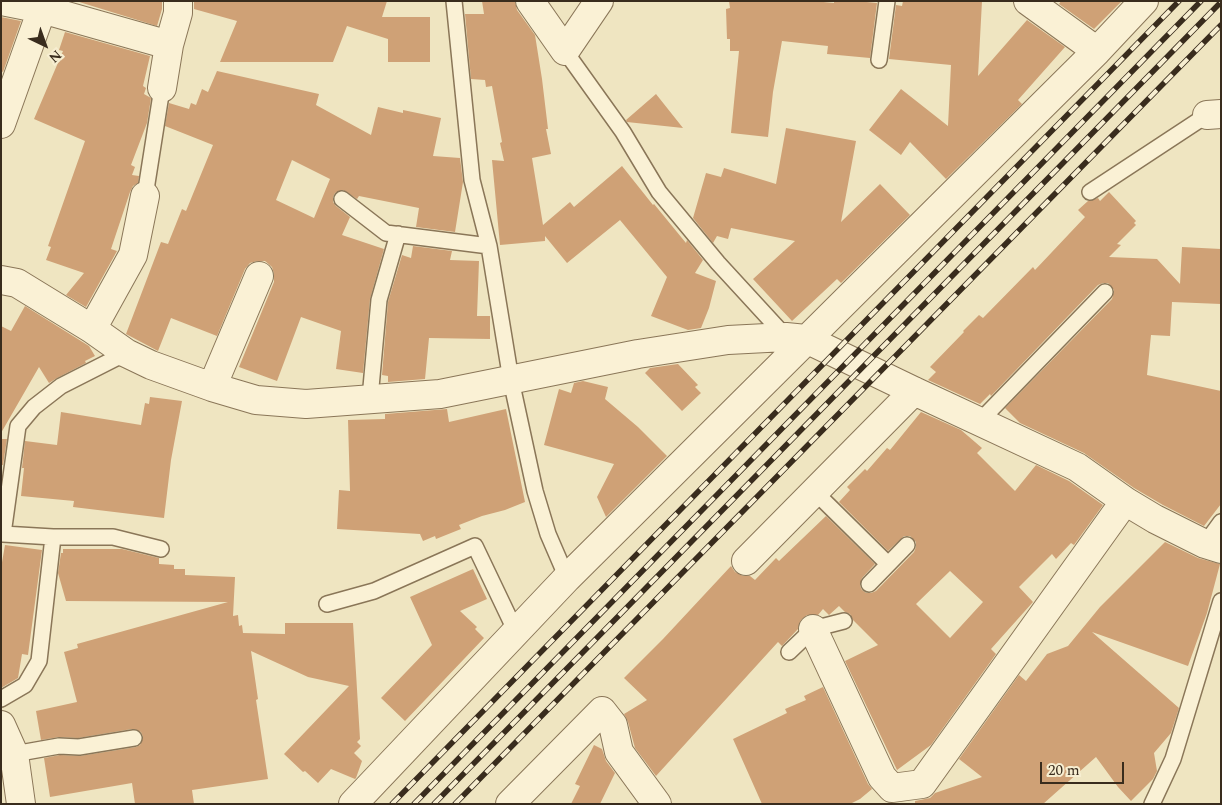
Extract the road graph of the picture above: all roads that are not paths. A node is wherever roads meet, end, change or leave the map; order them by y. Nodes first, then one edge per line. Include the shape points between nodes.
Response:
1 (178, 1) edge
2 (454, 1) edge
3 (530, 1) edge
4 (599, 1) edge
5 (886, 1) edge
6 (1028, 1) edge
7 (1144, 1) edge
8 (1, 2) edge
9 (42, 9) junction
10 (169, 45) junction
11 (565, 51) junction
12 (1097, 51) junction
13 (879, 60) dead end
14 (162, 88) joint
15 (1214, 114) edge
16 (1, 124) edge
17 (1090, 192) dead end
18 (145, 196) joint
19 (342, 199) dead end
20 (398, 234) junction
21 (490, 246) junction
22 (259, 276) dead end
23 (1, 280) edge
24 (1106, 292) dead end
25 (92, 329) junction
26 (796, 338) junction
27 (126, 353) junction
28 (511, 380) junction
29 (212, 387) junction
30 (914, 391) junction
31 (370, 398) junction
32 (979, 422) junction
33 (815, 492) junction
34 (1125, 501) junction
35 (1221, 522) edge
36 (53, 537) junction
37 (907, 545) dead end
38 (1213, 546) edge
39 (160, 549) dead end
40 (746, 560) dead end
41 (888, 564) junction
42 (567, 578) junction
43 (869, 584) dead end
44 (1221, 602) edge
45 (327, 604) dead end
46 (844, 621) dead end
47 (813, 630) junction
48 (516, 632) junction
49 (789, 652) dead end
50 (1, 699) edge
51 (1, 726) edge
52 (134, 738) dead end
53 (14, 754) junction
54 (353, 803) edge
55 (21, 804) edge
56 (510, 804) edge
57 (657, 804) edge
58 (1152, 804) edge

1 - 10 street
2 - 21 lane via 472,180
3 - 11 street
4 - 11 street
5 - 13 lane
6 - 12 street
7 - 12 street
8 - 9 street
9 - 10 street
9 - 16 street
10 - 14 street
11 - 26 lane via 623,132 659,192 718,263
12 - 26 street
14 - 18 lane
15 - 17 lane
18 - 25 street via 133,255
19 - 20 lane via 386,233
20 - 21 lane
20 - 31 lane via 379,300
21 - 28 lane
22 - 29 street
23 - 25 street via 17,283
24 - 32 lane
25 - 27 street
26 - 28 street via 719,341
26 - 30 street
26 - 42 street
27 - 29 street
27 - 36 lane via 61,386 34,407 18,426 3,534
28 - 31 street via 440,394
28 - 42 lane via 535,491 548,534
29 - 31 street via 256,400 306,404
30 - 32 street
30 - 33 street
32 - 34 street via 1077,467
33 - 40 street
33 - 41 lane
34 - 38 street
34 - 47 street via 922,784 892,788 882,777
35 - 38 lane
36 - 39 lane via 112,537
36 - 50 lane via 39,661 25,685
37 - 41 lane
41 - 43 lane
42 - 48 street
44 - 58 lane via 1173,759
45 - 48 lane via 374,591 475,546
46 - 47 lane
47 - 49 lane
48 - 54 street
51 - 53 street
52 - 53 lane
53 - 55 street
56 - 57 street via 602,711 613,725 619,752

